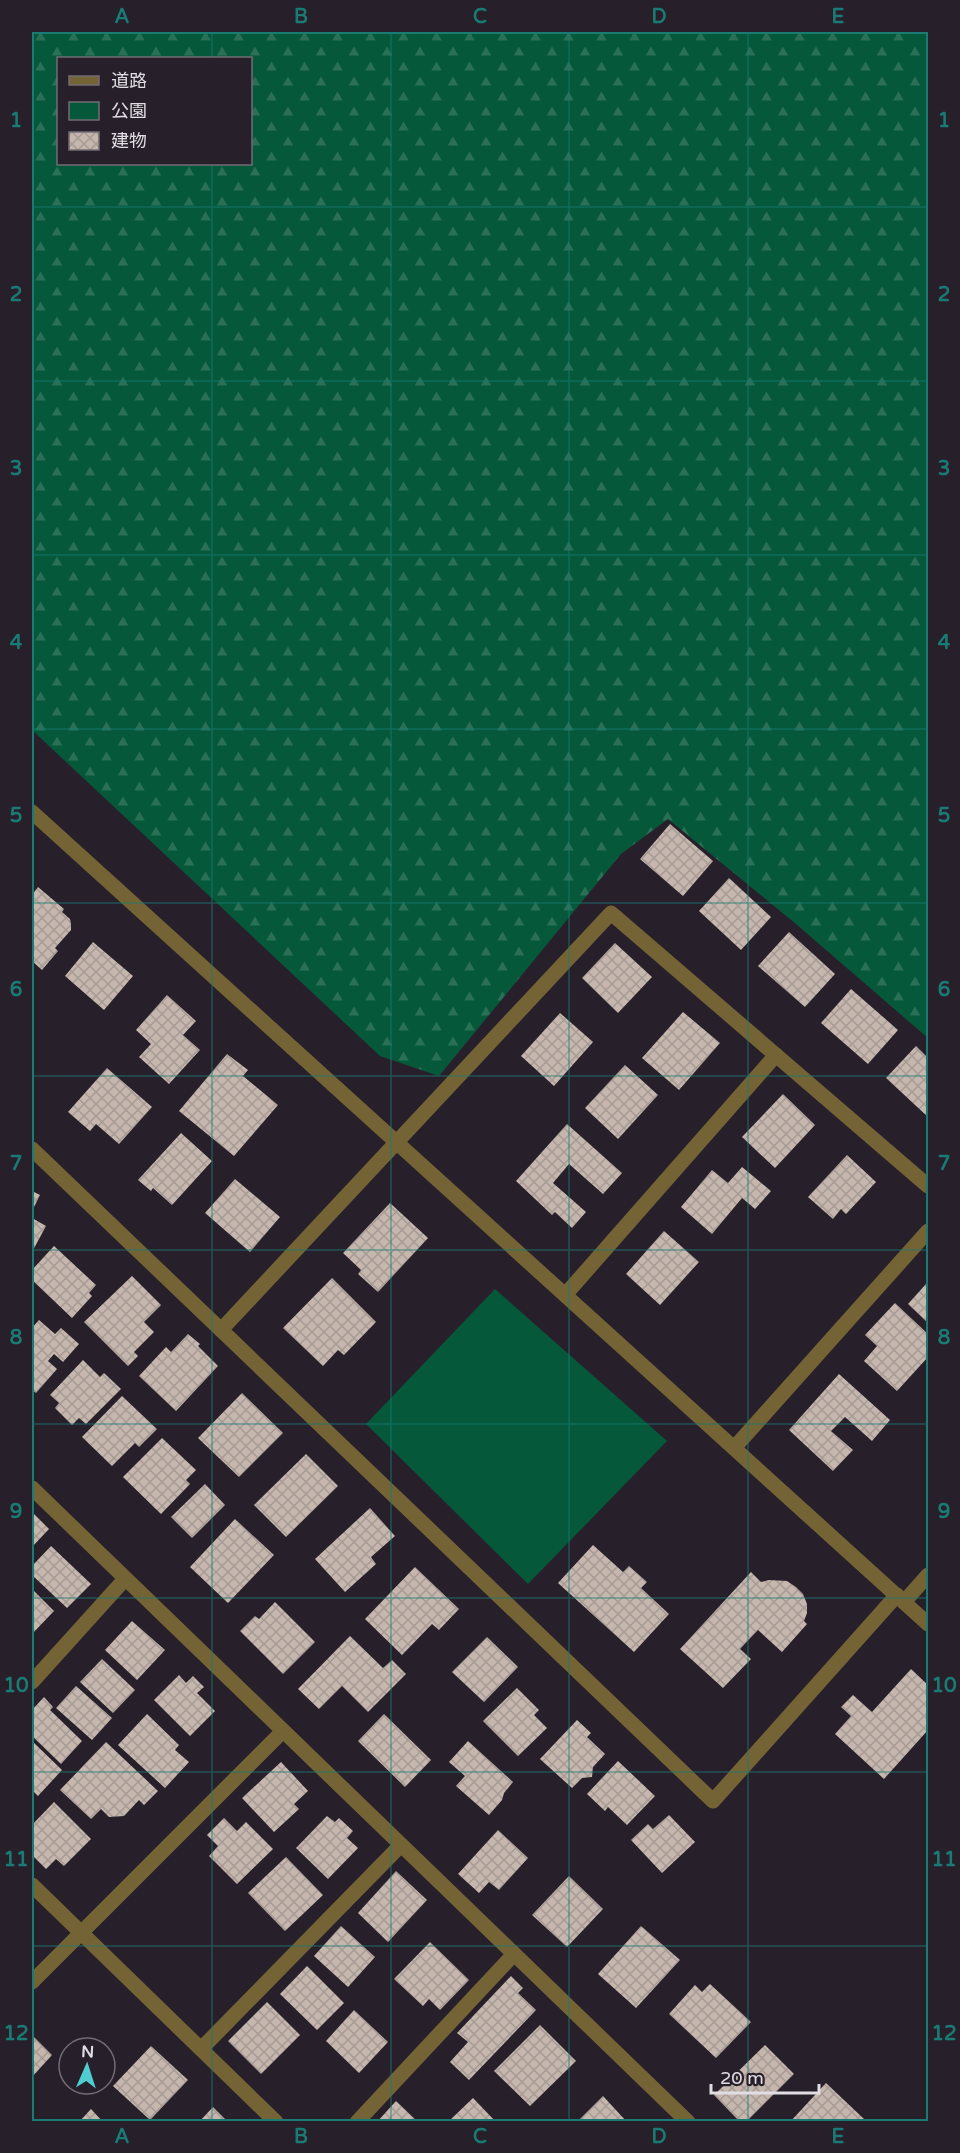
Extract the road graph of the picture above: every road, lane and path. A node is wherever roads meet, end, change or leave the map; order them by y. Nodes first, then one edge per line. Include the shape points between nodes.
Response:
1 (32, 812) edge
2 (776, 1055) junction
3 (396, 1142) junction
4 (32, 1149) edge
5 (928, 1186) edge
6 (928, 1231) edge
7 (565, 1295) junction
8 (221, 1330) junction
9 (734, 1449) junction
10 (32, 1488) edge
11 (928, 1575) edge
12 (125, 1579) junction
13 (901, 1599) junction
14 (928, 1624) edge
15 (32, 1682) edge
16 (283, 1731) junction
17 (401, 1845) junction
18 (32, 1885) edge
19 (80, 1932) junction
20 (514, 1954) junction
21 (32, 1982) edge
22 (201, 2049) junction
23 (276, 2121) edge
24 (357, 2121) edge
25 (688, 2121) edge

1 - 3 street
2 - 3 street via 611,913
2 - 5 street
2 - 7 street
3 - 7 street
3 - 8 street
4 - 8 street
6 - 9 street
7 - 9 street
8 - 13 street via 713,1801
9 - 13 street
10 - 12 street
11 - 13 street
12 - 15 street
12 - 16 street
13 - 14 street
16 - 17 street
16 - 19 street
17 - 20 street
17 - 22 street
18 - 19 street
19 - 21 street
19 - 22 street
20 - 24 street
20 - 25 street
22 - 23 street

